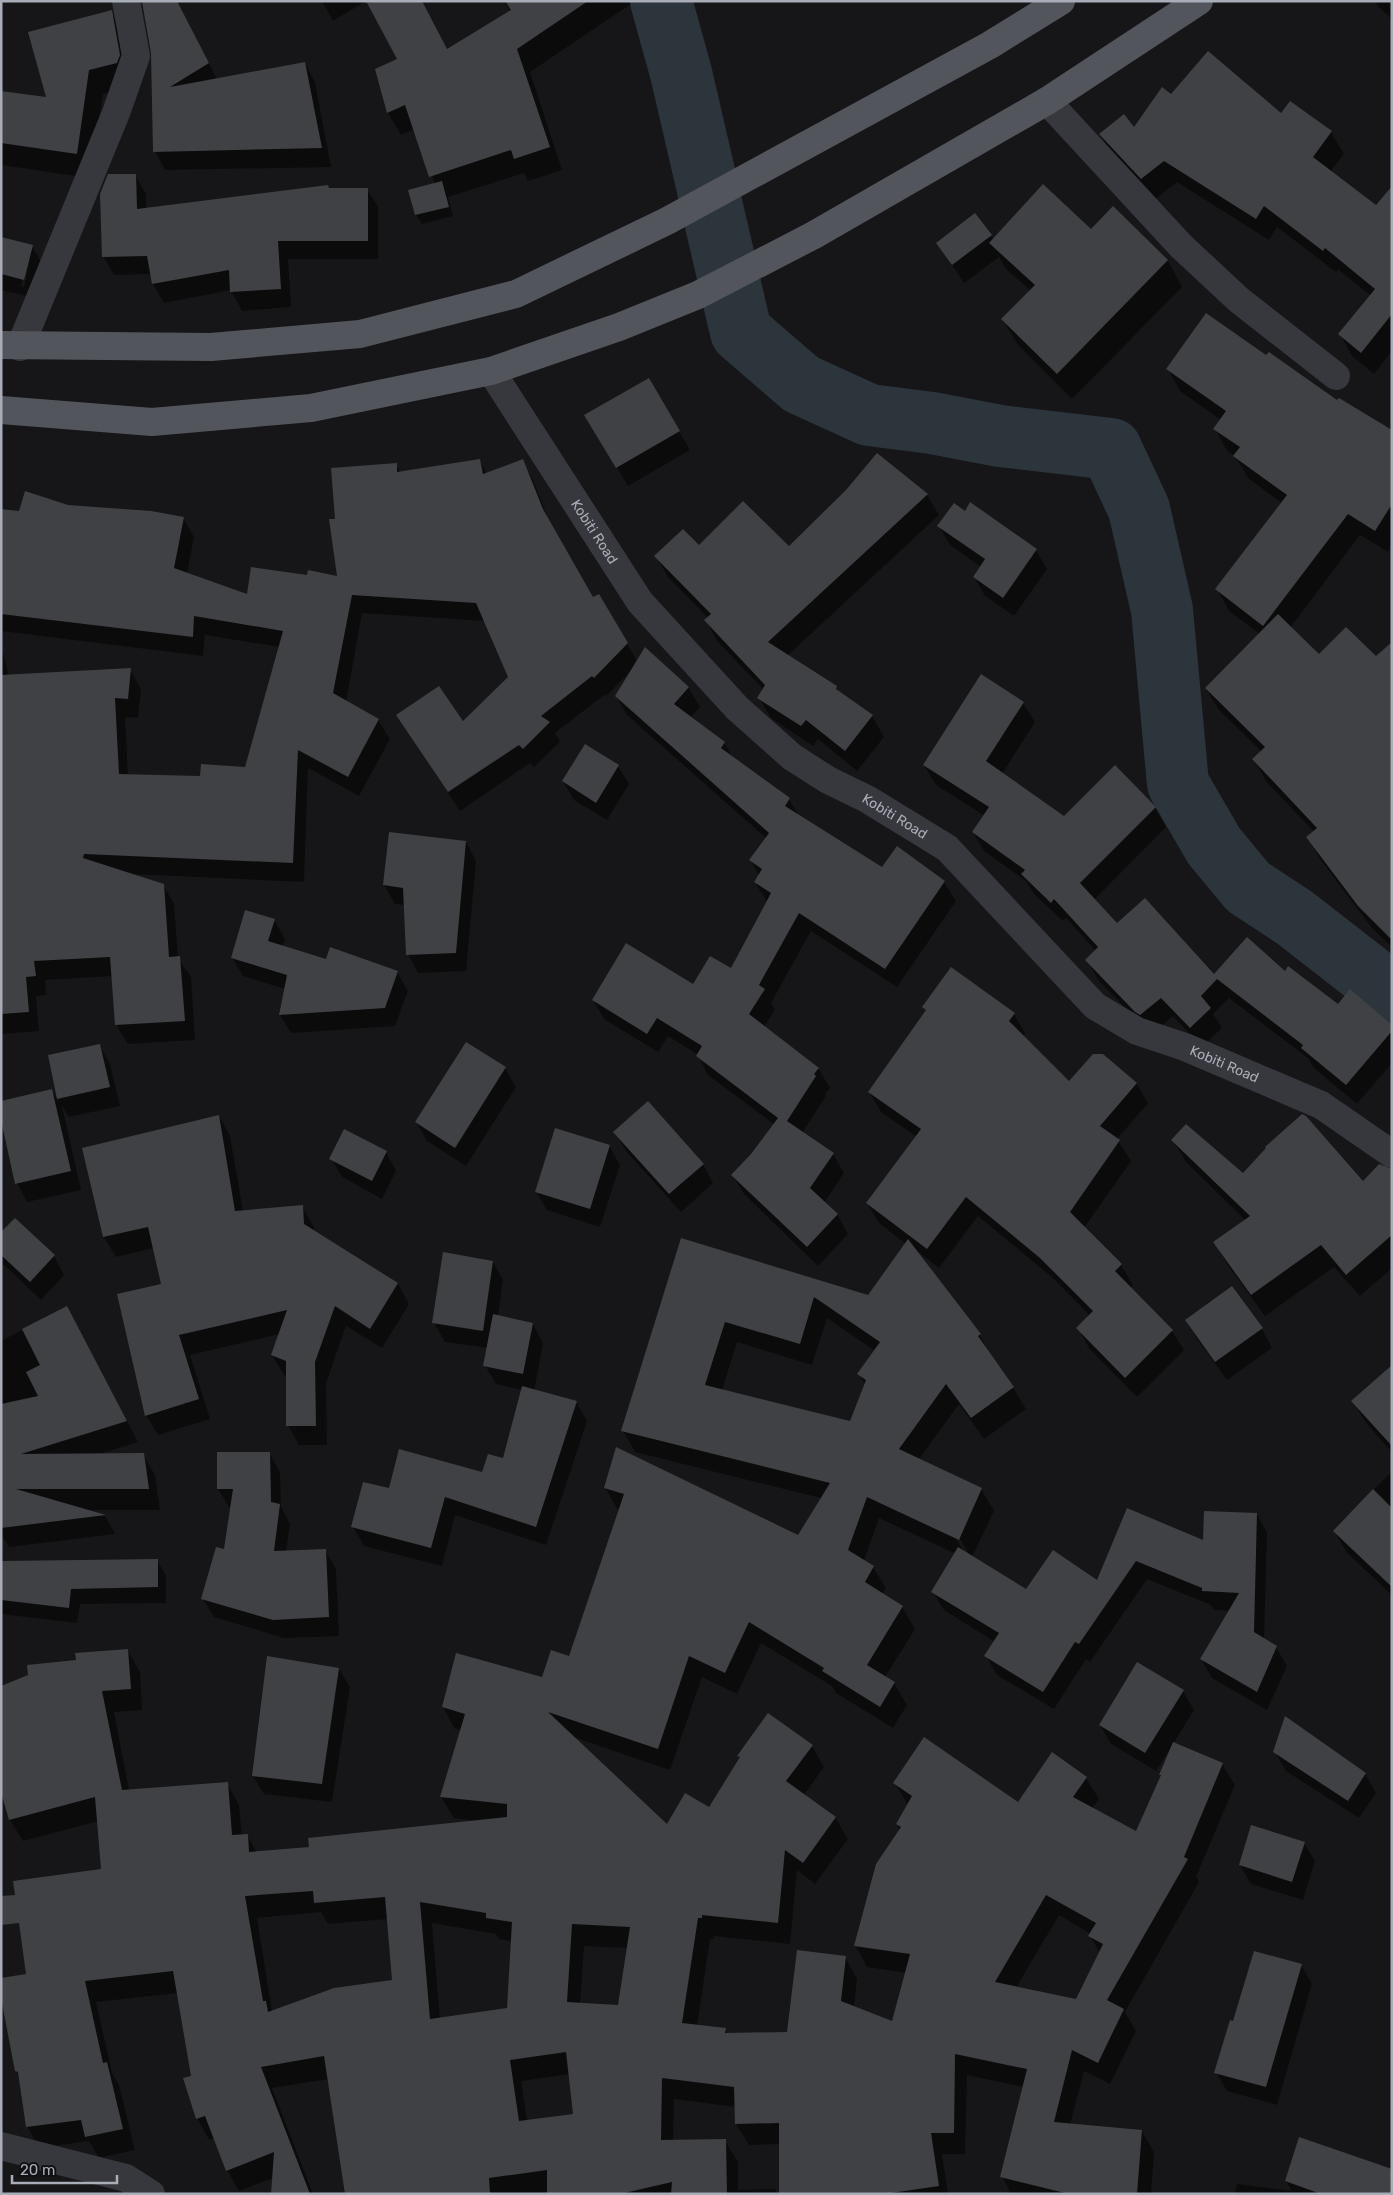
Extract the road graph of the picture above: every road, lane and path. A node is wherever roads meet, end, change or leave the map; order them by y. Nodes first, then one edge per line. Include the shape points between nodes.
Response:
1 (126, 1) edge
2 (1061, 1) edge
3 (1199, 1) edge
4 (1048, 101) junction
5 (11, 346) edge
6 (491, 371) junction
7 (1336, 376) dead end
8 (1, 410) edge
9 (1392, 1154) edge
10 (1, 2146) edge
11 (151, 2194) edge

1 - 5 street via 136,56 116,113
2 - 5 main road via 990,45 667,222 516,294 360,334 211,347
3 - 4 main road
4 - 6 main road via 814,235 698,295 619,327
4 - 7 street via 1181,246 1240,300
6 - 8 main road via 311,408 152,422
6 - 9 street, Kobiti Road via 640,602 737,708 786,751 828,780 867,799 947,848 1095,1006 1138,1031 1185,1047 1321,1105
10 - 11 street via 126,2178

